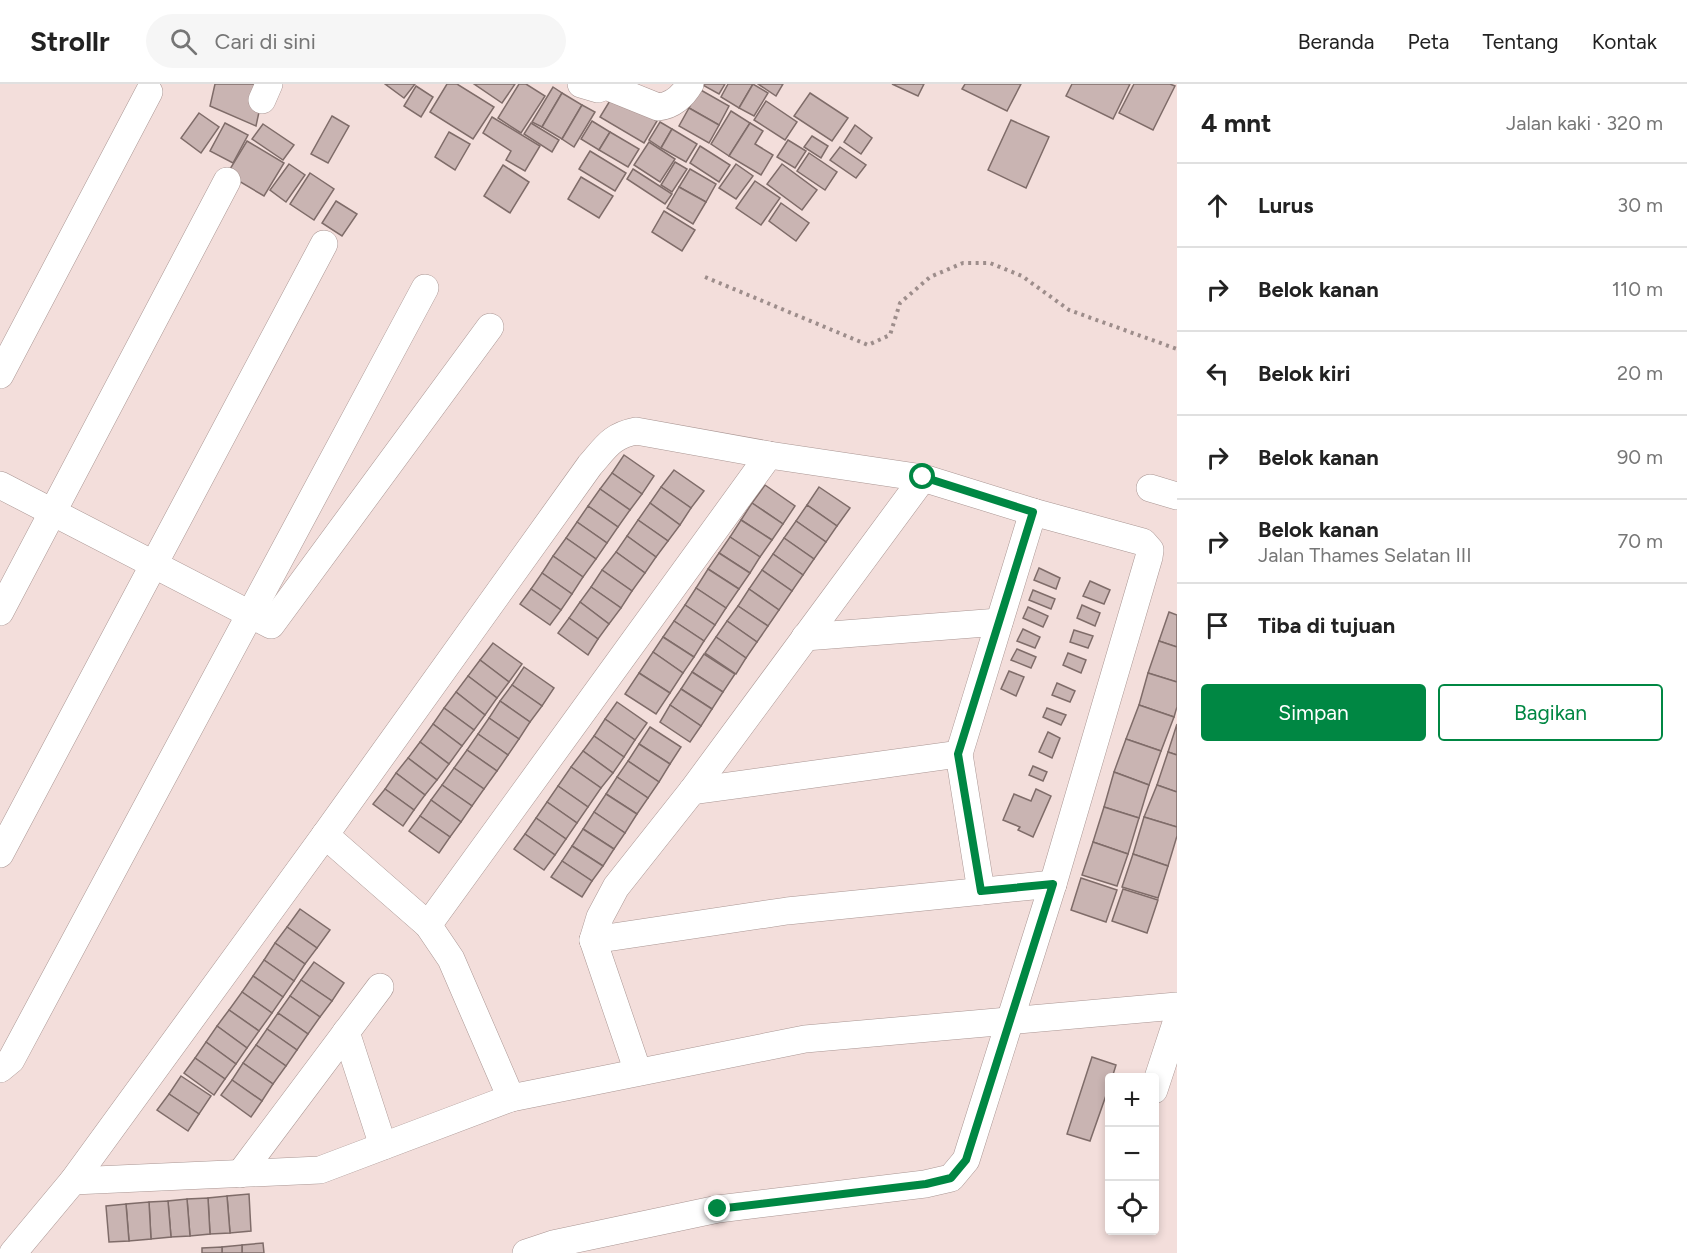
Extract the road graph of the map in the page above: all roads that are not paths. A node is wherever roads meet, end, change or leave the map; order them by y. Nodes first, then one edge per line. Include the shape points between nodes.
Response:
1 (580, 84) edge
2 (690, 84) edge
3 (149, 92) dead end
4 (227, 182) dead end
5 (324, 244) dead end
6 (424, 288) dead end
7 (490, 327) dead end
8 (0, 375) edge
9 (769, 455) junction
10 (923, 477) junction
11 (0, 485) edge
12 (1150, 488) dead end
13 (1177, 496) edge
14 (53, 512) junction
15 (1033, 512) junction
16 (154, 564) junction
17 (0, 612) edge
18 (250, 614) junction
19 (999, 622) junction
20 (806, 637) junction
21 (958, 754) junction
22 (692, 791) junction
23 (325, 835) junction
24 (0, 854) edge
25 (1053, 884) junction
26 (981, 891) junction
27 (428, 925) junction
28 (593, 940) junction
29 (380, 987) dead end
30 (1177, 1006) edge
31 (1177, 1020) edge
32 (1010, 1021) junction
33 (346, 1032) junction
34 (0, 1069) edge
35 (638, 1072) junction
36 (1159, 1077) edge
37 (511, 1098) junction
38 (383, 1146) junction
39 (240, 1174) junction
40 (73, 1180) junction
41 (13, 1253) edge
42 (526, 1253) edge

1 - 2 street via 606,86 658,107 674,102
3 - 8 street
4 - 14 street
5 - 16 street
6 - 18 street
7 - 18 street via 271,625
9 - 10 street
9 - 23 street via 636,431 620,434 608,444
9 - 27 street
10 - 15 street
10 - 20 street
11 - 14 street
12 - 13 street
14 - 16 street
14 - 17 street
15 - 19 street
15 - 25 street via 1143,542 1150,550
16 - 18 street
16 - 24 street
18 - 34 street via 11,1060
19 - 20 street
19 - 21 street
20 - 22 street
21 - 22 street
21 - 26 street
22 - 28 street via 616,886
23 - 27 street
23 - 40 street
25 - 26 street
25 - 32 street
26 - 28 street via 788,911
27 - 37 street via 451,959
28 - 35 street
29 - 33 street
30 - 32 street
31 - 36 street
32 - 35 street via 806,1039
32 - 42 street via 966,1160 951,1178 718,1209
33 - 38 street
33 - 39 street
35 - 37 street
37 - 38 street
38 - 39 street via 320,1170
39 - 40 street
40 - 41 street

